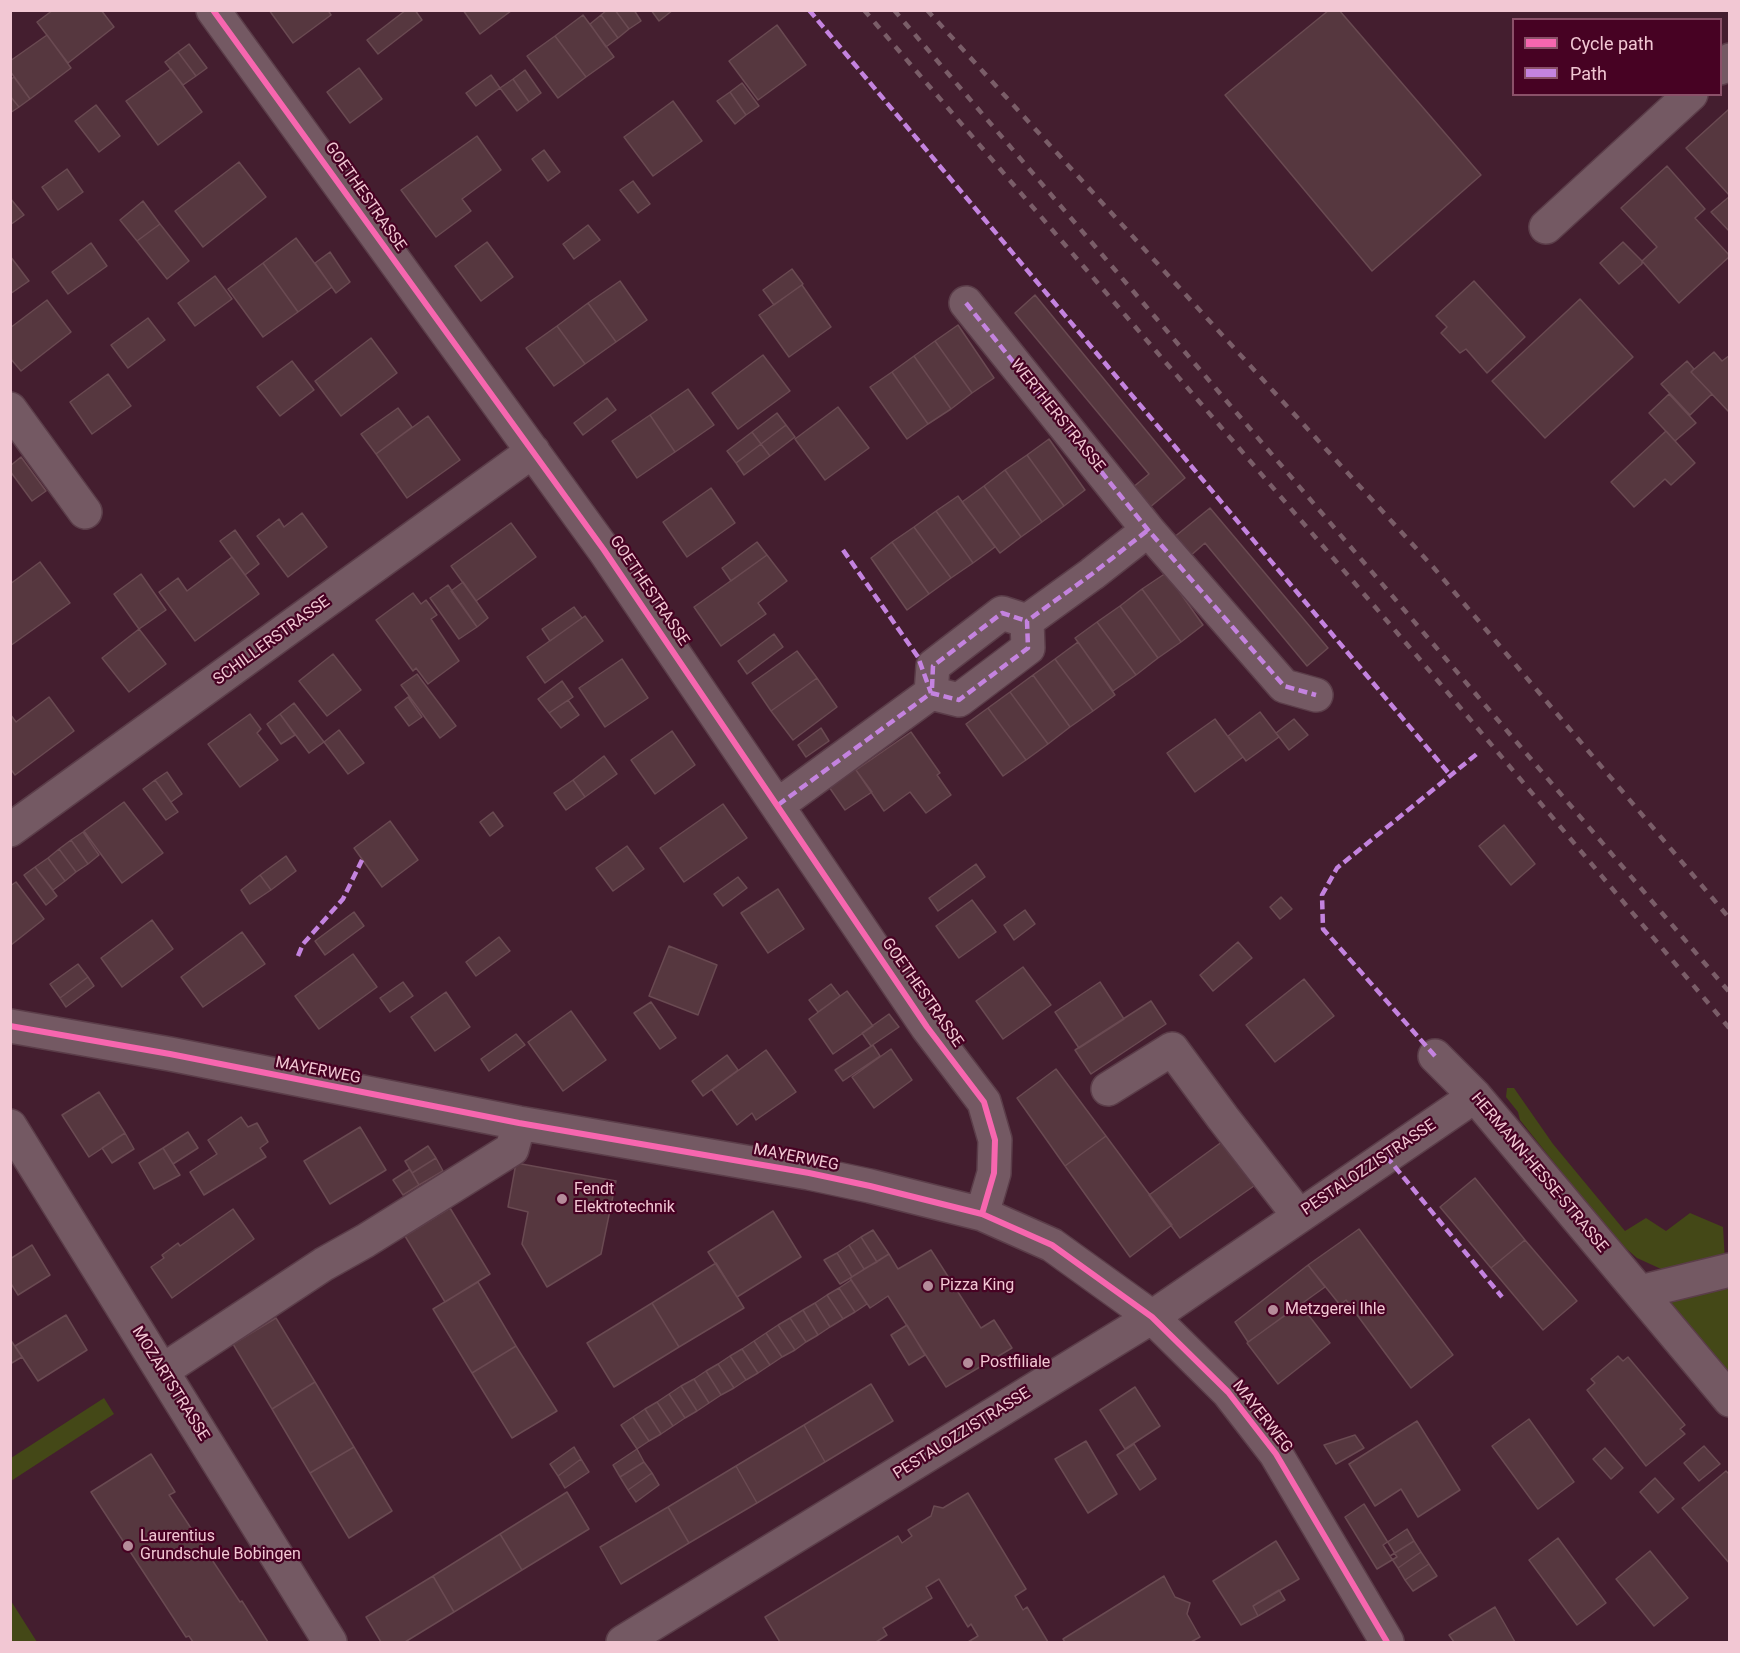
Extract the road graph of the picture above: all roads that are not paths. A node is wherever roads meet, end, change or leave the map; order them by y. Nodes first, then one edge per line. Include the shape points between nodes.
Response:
1 (213, 10) edge
2 (1689, 96) edge
3 (1546, 227) dead end
4 (966, 303) dead end
5 (10, 409) edge
6 (533, 451) junction
7 (85, 512) dead end
8 (1148, 530) junction
9 (1027, 621) junction
10 (931, 693) junction
11 (1316, 695) dead end
12 (778, 805) junction
13 (10, 830) edge
14 (12, 1029) edge
15 (1435, 1056) dead end
16 (1108, 1089) dead end
17 (1475, 1096) junction
18 (519, 1123) junction
19 (10, 1126) edge
20 (981, 1214) junction
21 (1299, 1216) junction
22 (1730, 1270) edge
23 (1640, 1292) junction
24 (1152, 1317) junction
25 (162, 1371) junction
26 (1730, 1400) edge
27 (330, 1642) edge
28 (623, 1642) edge
29 (1387, 1642) edge

1 - 6 street, GOETHESTRASSE
2 - 3 street
4 - 8 street, WERTHERSTRASSE
5 - 7 street
6 - 12 street, GOETHESTRASSE
6 - 13 street, SCHILLERSTRASSE
8 - 9 street
8 - 11 street, WERTHERSTRASSE via 1284,686
9 - 10 street via 1002,613 933,666
9 - 10 street via 1028,648 959,700
10 - 12 street
12 - 20 street, GOETHESTRASSE via 927,1027 984,1102 995,1140 994,1173
14 - 18 street, MAYERWEG via 170,1054
15 - 17 street, HERMANN-HESSE-STRASSE
16 - 21 street via 1172,1049
17 - 21 street, PESTALOZZISTRASSE
17 - 23 street, HERMANN-HESSE-STRASSE
18 - 20 street, MAYERWEG via 809,1173
18 - 25 street via 512,1149 324,1264
19 - 25 street, MOZARTSTRASSE
20 - 24 street, MAYERWEG via 1052,1245
21 - 24 street, PESTALOZZISTRASSE
22 - 23 street
23 - 26 street, HERMANN-HESSE-STRASSE
24 - 28 street, PESTALOZZISTRASSE
24 - 29 street, MAYERWEG via 1228,1392 1276,1454
25 - 27 street, MOZARTSTRASSE

